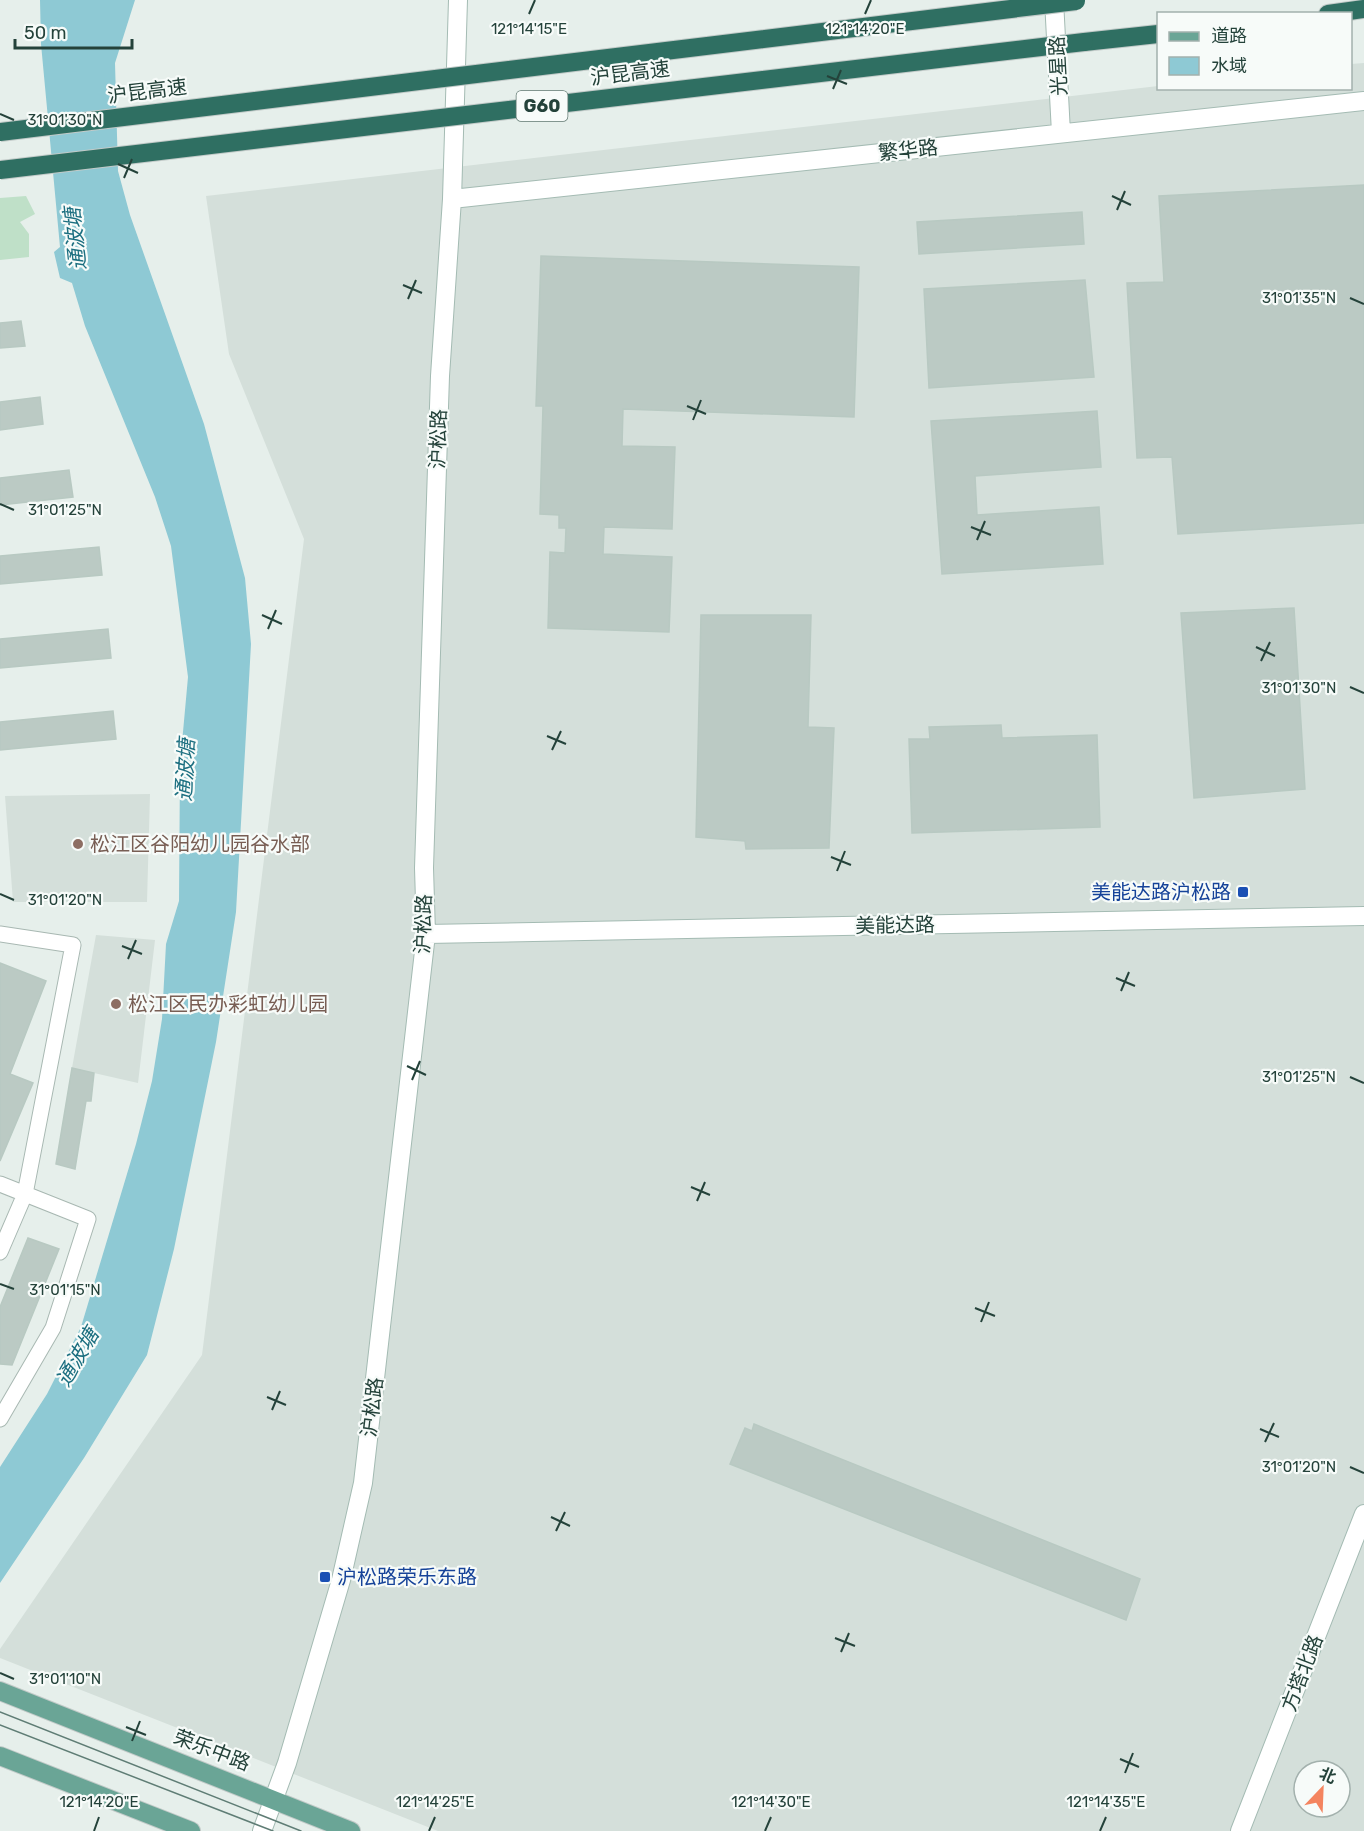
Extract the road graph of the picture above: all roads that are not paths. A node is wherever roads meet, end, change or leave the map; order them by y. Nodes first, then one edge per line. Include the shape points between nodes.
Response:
1 (458, 0) edge
2 (1054, 0) edge
3 (1080, 1) edge
4 (1364, 9) edge
5 (1343, 12) edge
6 (1157, 33) edge
7 (1364, 101) edge
8 (0, 132) edge
9 (1061, 133) junction
10 (0, 170) edge
11 (452, 199) junction
12 (1364, 915) edge
13 (0, 934) edge
14 (426, 934) junction
15 (0, 1184) edge
16 (25, 1194) junction
17 (0, 1252) edge
18 (0, 1419) edge
19 (1364, 1514) edge
20 (0, 1691) edge
21 (0, 1756) edge
22 (273, 1798) junction
23 (191, 1831) edge
24 (262, 1831) edge
25 (351, 1831) edge
26 (1240, 1831) edge

1 - 11 main road, 沪松路
2 - 9 main road, 光星路
3 - 8 highway, 沪昆高速 / G60, bridge
4 - 5 highway
6 - 10 highway, 沪昆高速 / G60, bridge
7 - 9 main road, 繁华路
9 - 11 main road, 繁华路
11 - 14 main road, 沪松路 via 440,388 424,868
12 - 14 main road, 美能达路
13 - 16 street via 73,945
14 - 22 main road, 沪松路 via 363,1483 341,1580
15 - 16 street
16 - 17 street
16 - 18 street via 88,1219 53,1329
19 - 26 main road, 方塔北路
20 - 22 main road, 荣乐中路
21 - 23 main road
22 - 24 main road, 沪松路
22 - 25 main road, 荣乐中路

